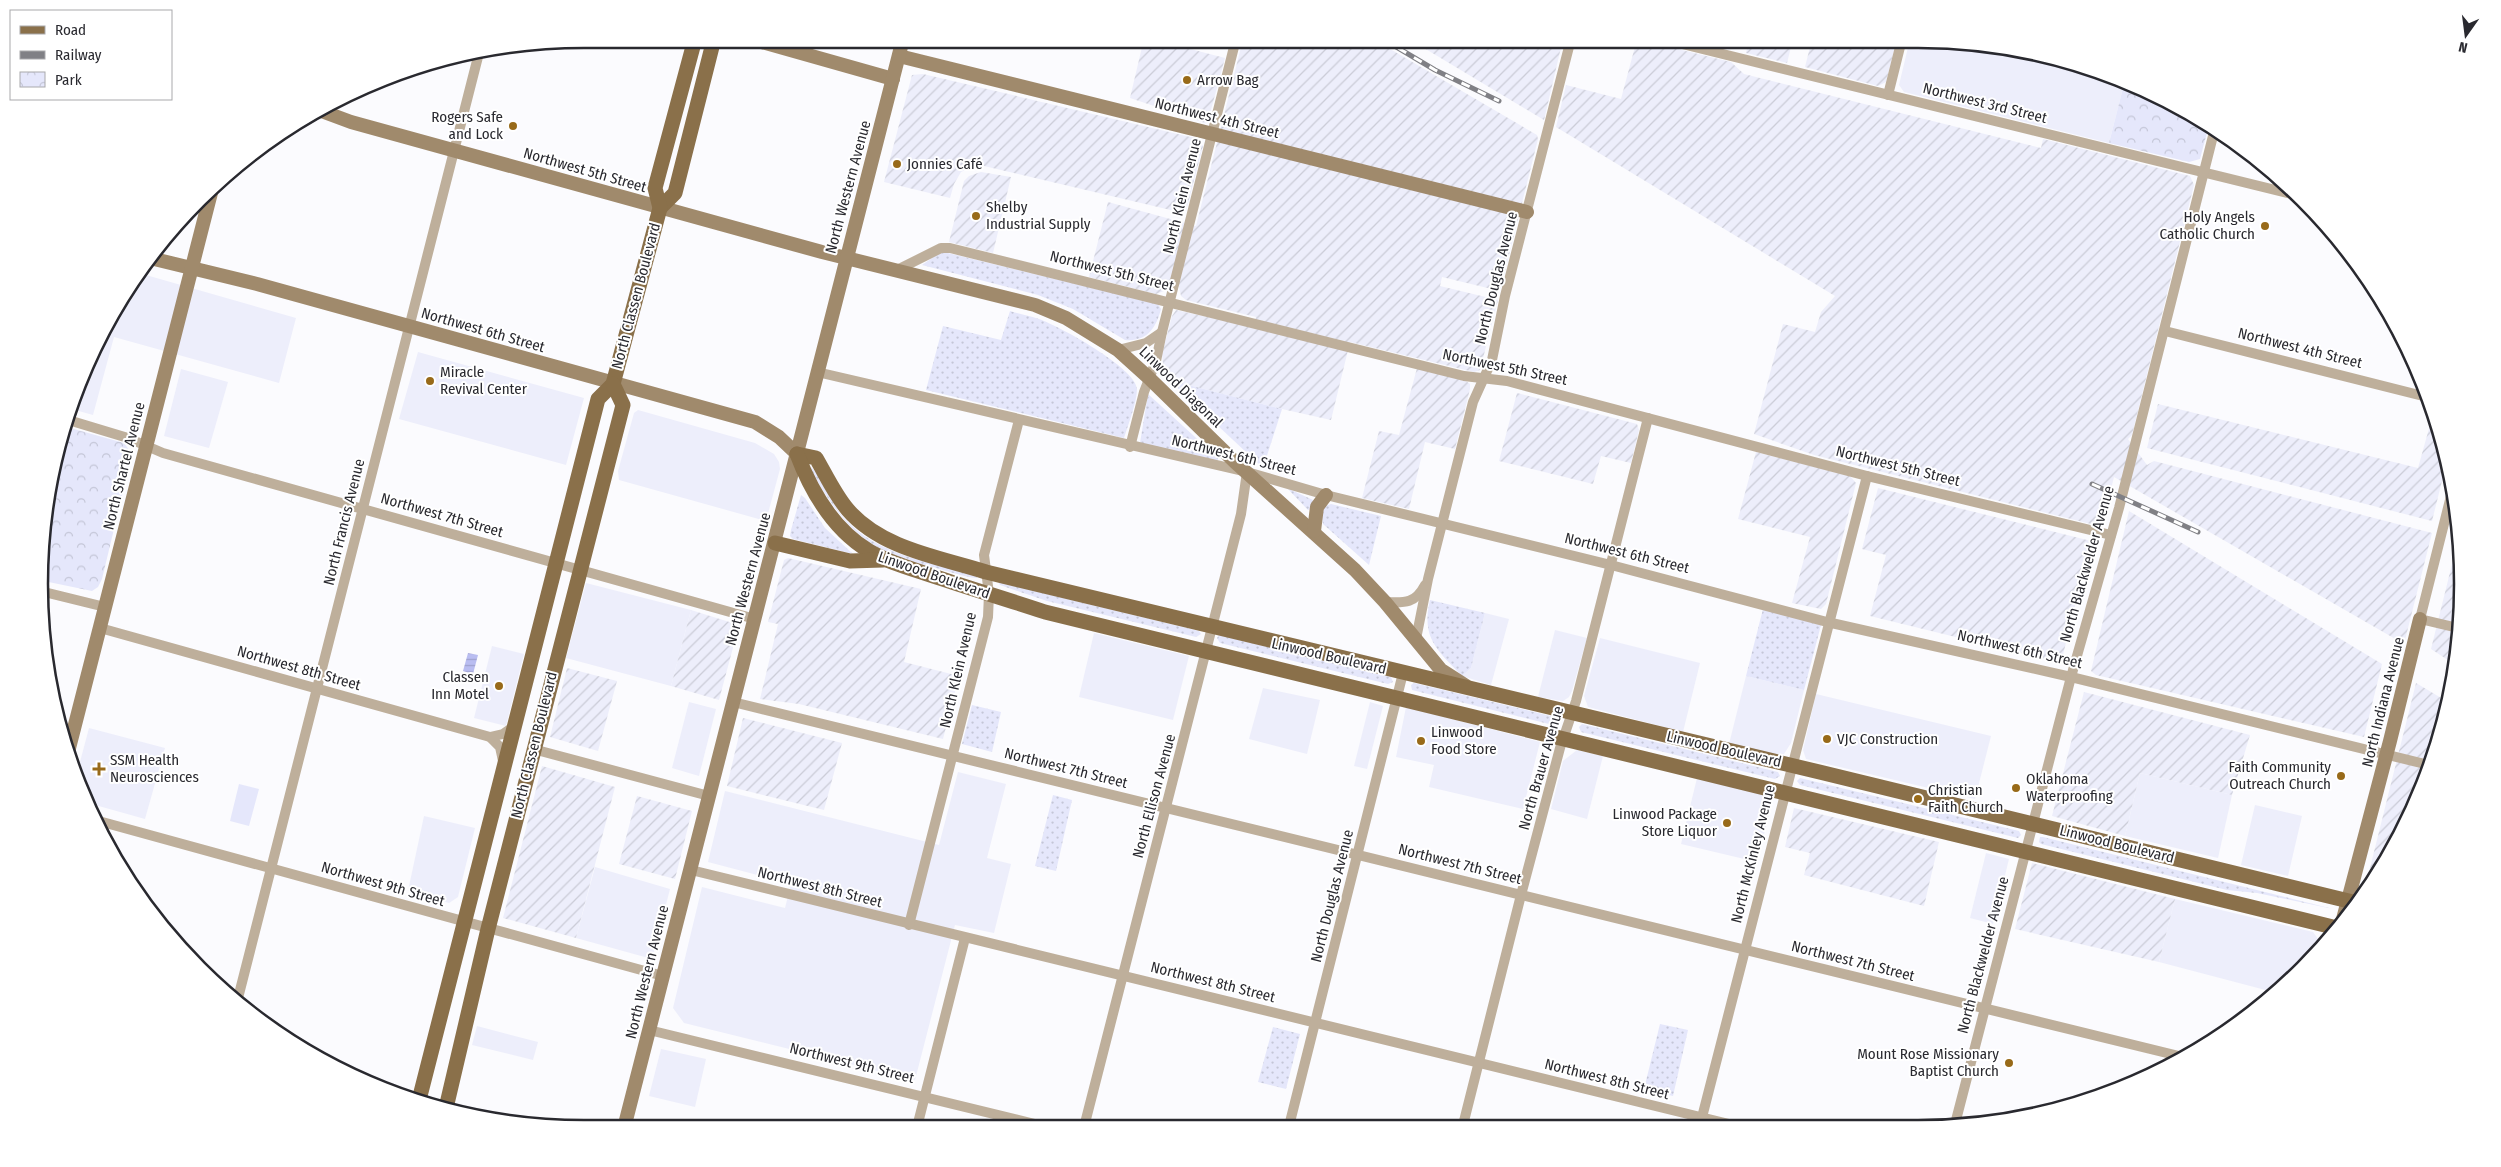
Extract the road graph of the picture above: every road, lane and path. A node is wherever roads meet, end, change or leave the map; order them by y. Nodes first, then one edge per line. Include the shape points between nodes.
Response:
1 (693, 48) edge
2 (712, 48) edge
3 (784, 48) edge
4 (901, 48) edge
5 (1234, 48) edge
6 (1569, 48) edge
7 (1698, 48) edge
8 (1900, 48) edge
9 (899, 56) junction
10 (478, 58) edge
11 (893, 79) junction
12 (1888, 95) junction
13 (327, 113) edge
14 (1213, 134) junction
15 (2213, 136) edge
16 (454, 150) junction
17 (2203, 172) junction
18 (2283, 192) edge
19 (209, 199) edge
20 (660, 208) junction
21 (1527, 212) junction
22 (156, 259) edge
23 (846, 259) junction
24 (192, 268) junction
25 (895, 270) junction
26 (1169, 302) junction
27 (410, 327) junction
28 (2165, 331) junction
29 (1162, 332) junction
30 (1118, 350) junction
31 (818, 372) junction
32 (1149, 378) junction
33 (1484, 378) junction
34 (613, 384) junction
35 (2419, 395) edge
36 (1648, 418) junction
37 (1019, 420) junction
38 (73, 421) edge
39 (146, 446) junction
40 (1130, 446) junction
41 (797, 454) junction
42 (1247, 472) junction
43 (1866, 476) junction
44 (1326, 495) junction
45 (363, 508) junction
46 (2448, 508) edge
47 (1443, 524) junction
48 (1314, 532) junction
49 (2111, 535) junction
50 (774, 542) junction
51 (888, 560) junction
52 (556, 562) junction
53 (1611, 565) junction
54 (579, 569) junction
55 (986, 572) junction
56 (1428, 579) junction
57 (48, 593) edge
58 (989, 594) junction
59 (1385, 602) junction
60 (105, 608) junction
61 (755, 618) junction
62 (2420, 619) junction
63 (1827, 622) junction
64 (2451, 626) edge
65 (100, 628) junction
66 (1211, 628) junction
67 (1416, 639) junction
68 (1206, 650) junction
69 (1403, 673) junction
70 (2071, 677) junction
71 (317, 689) junction
72 (1472, 690) junction
73 (1398, 698) junction
74 (733, 702) junction
75 (1572, 714) junction
76 (513, 727) junction
77 (490, 737) junction
78 (1563, 738) junction
79 (71, 740) edge
80 (533, 749) junction
81 (2387, 755) junction
82 (952, 756) junction
83 (2422, 763) edge
84 (1792, 764) junction
85 (504, 765) junction
86 (1785, 792) junction
87 (709, 796) junction
88 (1167, 808) junction
89 (104, 822) edge
90 (2034, 824) junction
91 (2026, 852) junction
92 (1358, 854) junction
93 (272, 869) junction
94 (690, 870) junction
95 (2355, 892) edge
96 (1521, 895) junction
97 (2349, 901) edge
98 (464, 922) junction
99 (909, 925) junction
100 (2329, 926) edge
101 (488, 929) junction
102 (965, 938) junction
103 (1744, 950) junction
104 (1122, 975) junction
105 (663, 976) junction
106 (239, 994) edge
107 (1984, 1008) junction
108 (1315, 1023) junction
109 (649, 1030) junction
110 (2173, 1055) edge
111 (1480, 1063) junction
112 (420, 1094) edge
113 (924, 1096) junction
114 (448, 1102) edge
115 (1958, 1118) edge
116 (626, 1120) edge
117 (918, 1120) edge
118 (1019, 1120) edge
119 (1086, 1120) edge
120 (1291, 1120) edge
121 (1465, 1120) edge
122 (1696, 1120) edge
123 (1700, 1120) edge

1 - 20 main road, North Classen Boulevard via 654,188
2 - 20 main road, North Classen Boulevard via 675,193
3 - 11 main road
4 - 9 main road, North Western Avenue
5 - 14 street, North Klein Avenue
6 - 21 street, North Douglas Avenue
7 - 12 street, Northwest 3rd Street
8 - 12 street
9 - 11 main road, North Western Avenue
9 - 14 main road, Northwest 4th Street
10 - 16 street, North Francis Avenue
11 - 23 main road, North Western Avenue
12 - 17 street, Northwest 3rd Street
13 - 16 main road, Northwest 5th Street
14 - 21 main road, Northwest 4th Street
14 - 26 street, North Klein Avenue
15 - 17 street, North Blackwelder Avenue
16 - 20 main road, Northwest 5th Street
16 - 27 street, North Francis Avenue
17 - 18 street, Northwest 3rd Street
17 - 28 street, North Blackwelder Avenue
19 - 24 main road, North Shartel Avenue
20 - 23 main road, Northwest 5th Street
20 - 34 main road, North Classen Boulevard
21 - 33 street, North Douglas Avenue via 1492,360
22 - 24 main road, Northwest 6th Street
23 - 25 main road, Linwood Diagonal
23 - 31 main road, North Western Avenue
24 - 27 main road, Northwest 6th Street
24 - 39 main road, North Shartel Avenue
25 - 26 street, Northwest 5th Street via 941,248 950,248
25 - 30 main road, Linwood Diagonal via 1035,305 1066,318
26 - 29 street, North Klein Avenue
26 - 33 street, Northwest 5th Street
27 - 34 main road, Northwest 6th Street
27 - 45 street, North Francis Avenue
28 - 35 street, Northwest 4th Street
28 - 49 street, North Blackwelder Avenue
29 - 30 street via 1146,343
29 - 32 street, North Klein Avenue
30 - 32 main road, Linwood Diagonal
31 - 37 street, Northwest 6th Street
31 - 41 main road, North Western Avenue
32 - 40 street, North Klein Avenue
32 - 42 main road, Linwood Diagonal
33 - 36 street, Northwest 5th Street via 1507,381
33 - 47 street, North Douglas Avenue via 1473,402
34 - 41 main road, Northwest 6th Street via 755,422 779,437
34 - 52 main road, North Classen Boulevard via 598,399
34 - 54 main road, North Classen Boulevard via 622,405
36 - 43 street, Northwest 5th Street
36 - 53 street, North Brauer Avenue
37 - 40 street, Northwest 6th Street
37 - 55 street, North Klein Avenue via 984,555
38 - 39 street, Northwest 7th Street
39 - 45 street, Northwest 7th Street
39 - 60 main road, North Shartel Avenue
40 - 42 street, Northwest 6th Street
41 - 50 main road, North Western Avenue
41 - 51 main road, Linwood Boulevard via 807,480 839,526 868,551
41 - 55 main road, Linwood Boulevard via 816,458 847,508 876,534 905,547
42 - 44 street, Northwest 6th Street
42 - 48 main road, Linwood Diagonal
42 - 66 street, North Ellison Avenue via 1241,514
43 - 49 street, Northwest 5th Street
43 - 63 street, North McKinley Avenue
44 - 47 street, Northwest 6th Street
44 - 48 main road via 1317,507
45 - 52 street, Northwest 7th Street
45 - 71 street, North Francis Avenue
46 - 62 street, North Indiana Avenue
47 - 53 street, Northwest 6th Street
47 - 56 street, North Douglas Avenue
48 - 59 main road, Linwood Diagonal
49 - 70 street, North Blackwelder Avenue
50 - 51 main road via 850,561
50 - 61 main road, North Western Avenue
51 - 58 main road, Linwood Boulevard
52 - 54 street, Northwest 7th Street
52 - 76 main road, North Classen Boulevard
53 - 63 street, Northwest 6th Street
53 - 75 street, North Brauer Avenue
54 - 61 street, Northwest 7th Street
54 - 80 main road, North Classen Boulevard
55 - 58 street, North Klein Avenue
55 - 66 main road, Linwood Boulevard
56 - 59 street, North Douglas Avenue via 1413,601
56 - 67 street, North Douglas Avenue
57 - 60 street
58 - 68 main road, Linwood Boulevard via 1045,612
58 - 82 street, North Klein Avenue via 988,617
59 - 67 main road, Linwood Diagonal
60 - 65 main road, North Shartel Avenue
61 - 74 main road, North Western Avenue
62 - 64 street
62 - 81 main road, North Indiana Avenue
63 - 70 street, Northwest 6th Street
63 - 84 street, North McKinley Avenue
65 - 71 street, Northwest 8th Street
65 - 79 main road, North Shartel Avenue
66 - 68 street, North Ellison Avenue
66 - 69 main road, Linwood Boulevard
67 - 72 main road, Linwood Diagonal via 1441,670
68 - 73 main road, Linwood Boulevard
68 - 88 street, North Ellison Avenue
69 - 72 main road, Linwood Boulevard
69 - 73 street, North Douglas Avenue
70 - 81 street, Northwest 6th Street
70 - 90 street, North Blackwelder Avenue
71 - 77 street, Northwest 8th Street
71 - 93 street, North Francis Avenue
72 - 75 main road, Linwood Boulevard
73 - 78 main road, Linwood Boulevard
73 - 92 street, North Douglas Avenue
74 - 82 street, Northwest 7th Street
74 - 87 main road, North Western Avenue
75 - 78 street, North Brauer Avenue
75 - 84 main road, Linwood Boulevard
76 - 77 street
76 - 85 main road, North Classen Boulevard
77 - 85 street via 500,747
78 - 86 main road, Linwood Boulevard
78 - 96 street, North Brauer Avenue
80 - 87 street
80 - 101 main road, North Classen Boulevard
81 - 83 street, Northwest 6th Street
81 - 95 main road, North Indiana Avenue
82 - 88 street, Northwest 7th Street
82 - 99 street, North Klein Avenue
84 - 86 street, North McKinley Avenue
84 - 90 main road, Linwood Boulevard
85 - 98 main road, North Classen Boulevard
86 - 91 main road, Linwood Boulevard
86 - 103 street, North McKinley Avenue
87 - 94 main road, North Western Avenue
88 - 92 street, Northwest 7th Street
88 - 104 street, North Ellison Avenue
89 - 93 street, Northwest 9th Street
90 - 91 street, North Blackwelder Avenue
90 - 97 main road, Linwood Boulevard
91 - 100 main road, Linwood Boulevard
91 - 107 street, North Blackwelder Avenue
92 - 96 street, Northwest 7th Street
92 - 108 street, North Douglas Avenue
93 - 98 street, Northwest 9th Street
93 - 106 street, North Francis Avenue
94 - 99 street, Northwest 8th Street
94 - 105 main road, North Western Avenue
96 - 103 street, Northwest 7th Street
96 - 111 street, North Brauer Avenue
98 - 101 street, Northwest 9th Street
98 - 112 main road, North Classen Boulevard
99 - 102 street, Northwest 8th Street
101 - 105 street, Northwest 9th Street
101 - 114 main road, North Classen Boulevard
102 - 104 street, Northwest 8th Street
102 - 113 street
103 - 107 street, Northwest 7th Street
103 - 123 street, North McKinley Avenue
104 - 108 street, Northwest 8th Street
104 - 119 street, North Ellison Avenue
105 - 109 main road, North Western Avenue
107 - 110 street, Northwest 7th Street
107 - 115 street, North Blackwelder Avenue
108 - 111 street, Northwest 8th Street
108 - 120 street, North Douglas Avenue
109 - 113 street, Northwest 9th Street
109 - 116 main road, North Western Avenue
111 - 121 street, North Brauer Avenue
111 - 122 street, Northwest 8th Street
113 - 117 street
113 - 118 street, Northwest 9th Street

